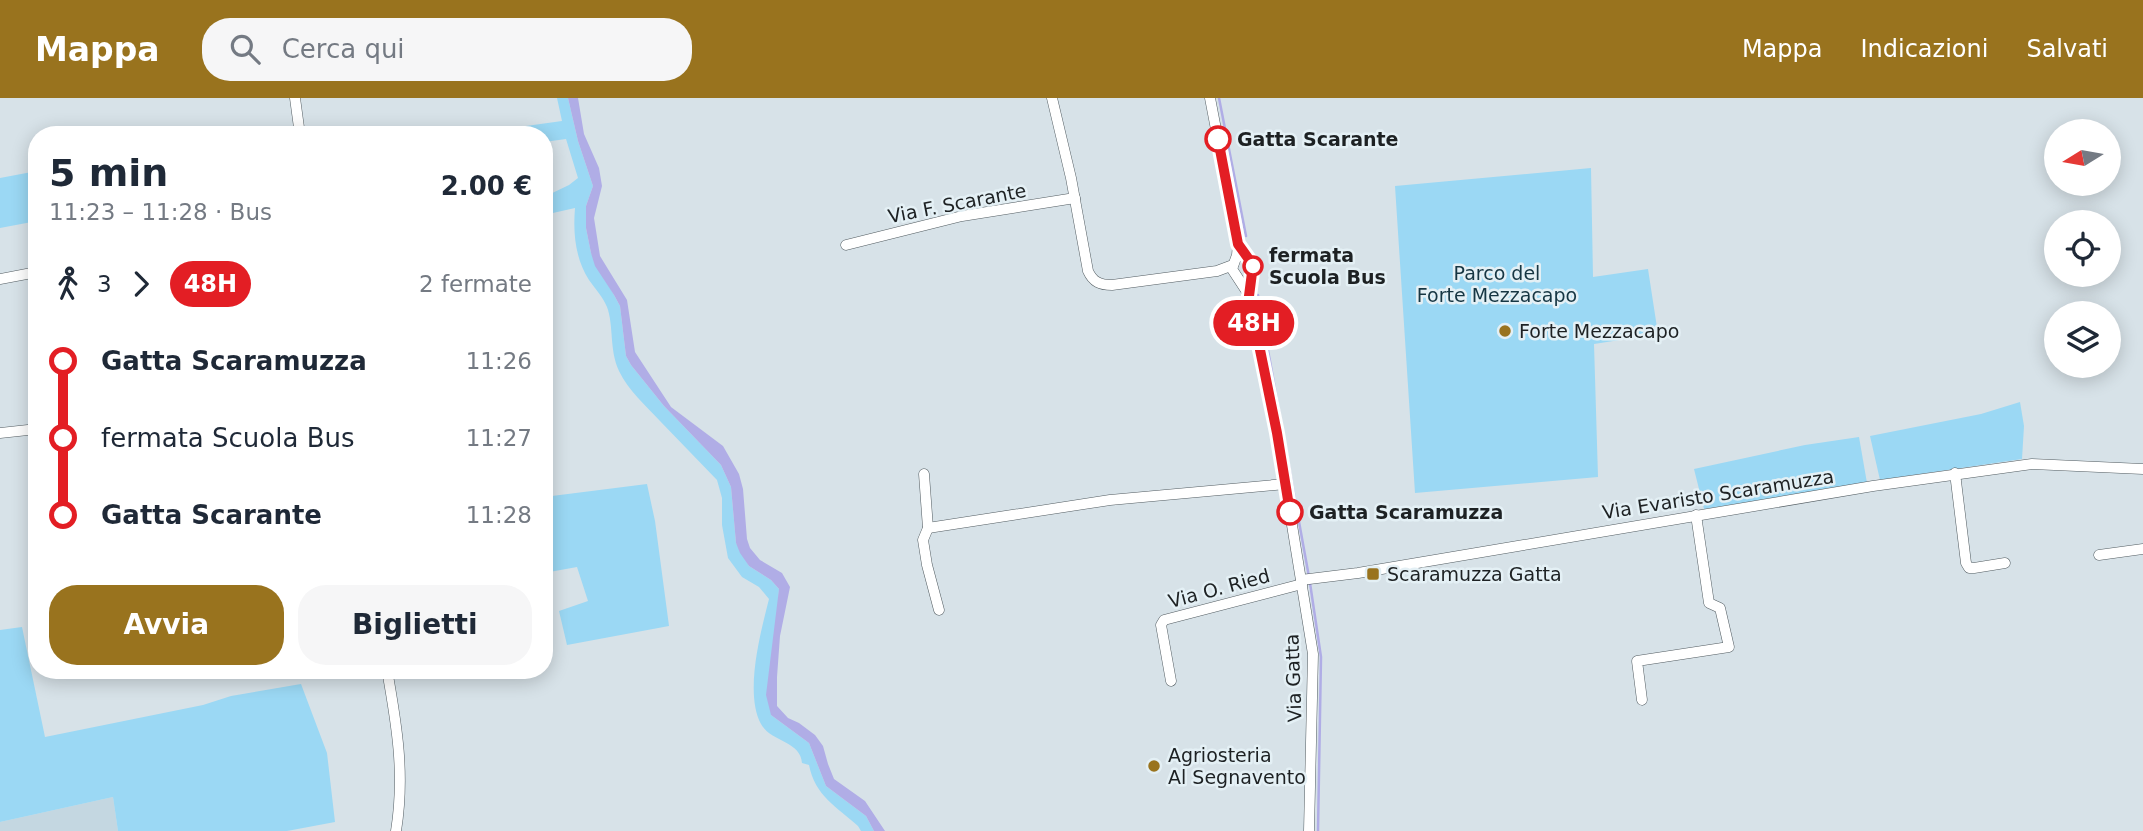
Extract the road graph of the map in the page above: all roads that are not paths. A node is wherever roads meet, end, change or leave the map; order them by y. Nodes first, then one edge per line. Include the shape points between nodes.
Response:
1 (295, 98) edge
2 (1052, 98) edge
3 (1210, 98) edge
4 (299, 126) edge
5 (1075, 198) junction
6 (846, 244) dead end
7 (1238, 244) junction
8 (1248, 259) junction
9 (1234, 263) junction
10 (1217, 271) junction
11 (28, 274) edge
12 (1250, 276) junction
13 (1236, 277) junction
14 (0, 279) edge
15 (1249, 296) junction
16 (28, 430) edge
17 (0, 433) edge
18 (2143, 468) edge
19 (924, 474) dead end
20 (1955, 474) junction
21 (1285, 484) junction
22 (1696, 515) junction
23 (928, 528) junction
24 (2143, 549) edge
25 (2099, 555) dead end
26 (2006, 564) dead end
27 (1301, 582) junction
28 (939, 610) dead end
29 (389, 679) edge
30 (1171, 681) dead end
31 (1642, 700) dead end
32 (397, 831) edge
33 (1309, 831) edge

1 - 4 street
2 - 5 street
3 - 7 street, Via Gatta
5 - 6 street, Via F. Scarante via 962,216
5 - 10 street via 1087,271 1097,283
7 - 8 street, Via Gatta
7 - 9 street, Via Gatta
8 - 9 street
8 - 12 street, Via Gatta via 1254,269
9 - 10 street
9 - 13 street, Via Gatta
10 - 13 street
11 - 14 street
12 - 13 street
12 - 15 street, Via Gatta
13 - 15 street, Via Gatta
15 - 21 street, Via Gatta
16 - 17 street
18 - 20 street, Via Evaristo Scaramuzza via 2032,464
19 - 23 street
20 - 22 street, Via Evaristo Scaramuzza
20 - 26 street via 1966,564 1969,568
21 - 23 street via 1125,499
21 - 27 street, Via Gatta
22 - 27 street, Via Evaristo Scaramuzza
22 - 31 street via 1709,603 1720,608 1729,647 1637,661
23 - 28 street via 923,540
24 - 25 street
27 - 30 street, Via O. Ried via 1164,620 1161,625
27 - 33 street, Via Gatta via 1313,666
29 - 32 street via 400,762

